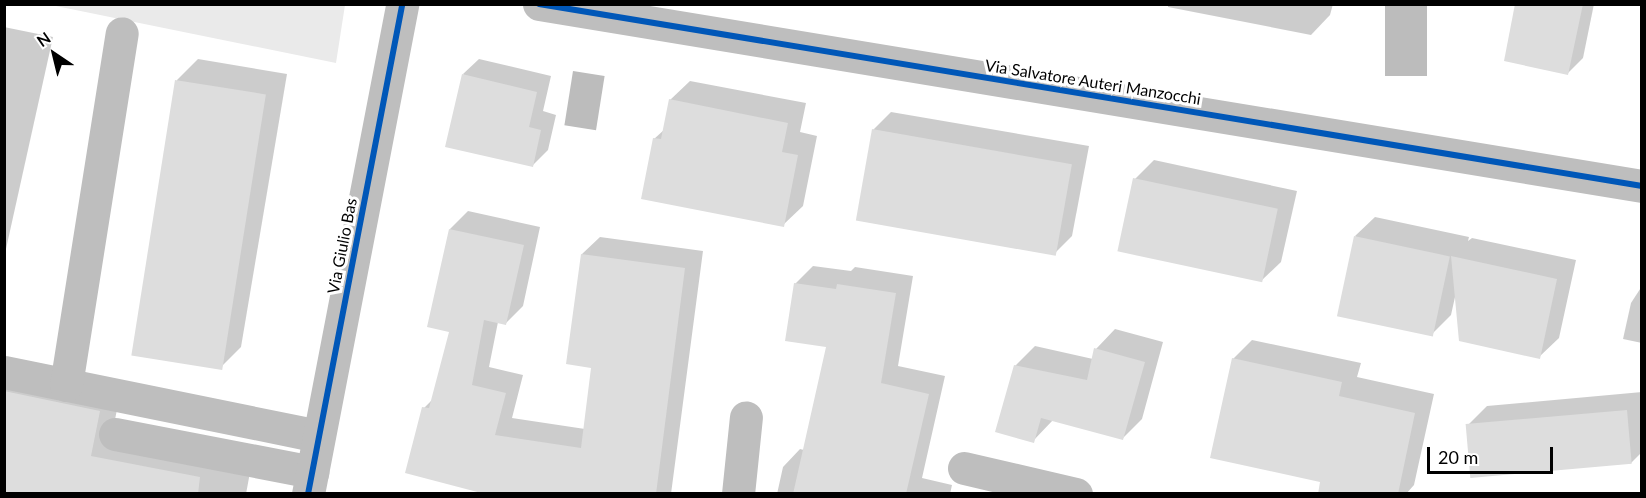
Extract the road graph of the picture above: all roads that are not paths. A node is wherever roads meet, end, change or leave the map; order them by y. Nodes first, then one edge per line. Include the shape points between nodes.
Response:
1 (402, 4) edge
2 (539, 4) edge
3 (122, 33) dead end
4 (1641, 186) edge
5 (4, 372) edge
6 (66, 385) junction
7 (746, 417) dead end
8 (115, 434) dead end
9 (319, 436) junction
10 (964, 468) dead end
11 (310, 483) edge
12 (738, 494) edge
13 (1076, 494) edge

1 - 9 street, Via Giulio Bas
2 - 4 street, Via Salvatore Auteri Manzocchi
3 - 6 street
5 - 6 street
6 - 9 street
7 - 12 street
8 - 11 street
9 - 11 street, Via Giulio Bas
10 - 13 street

